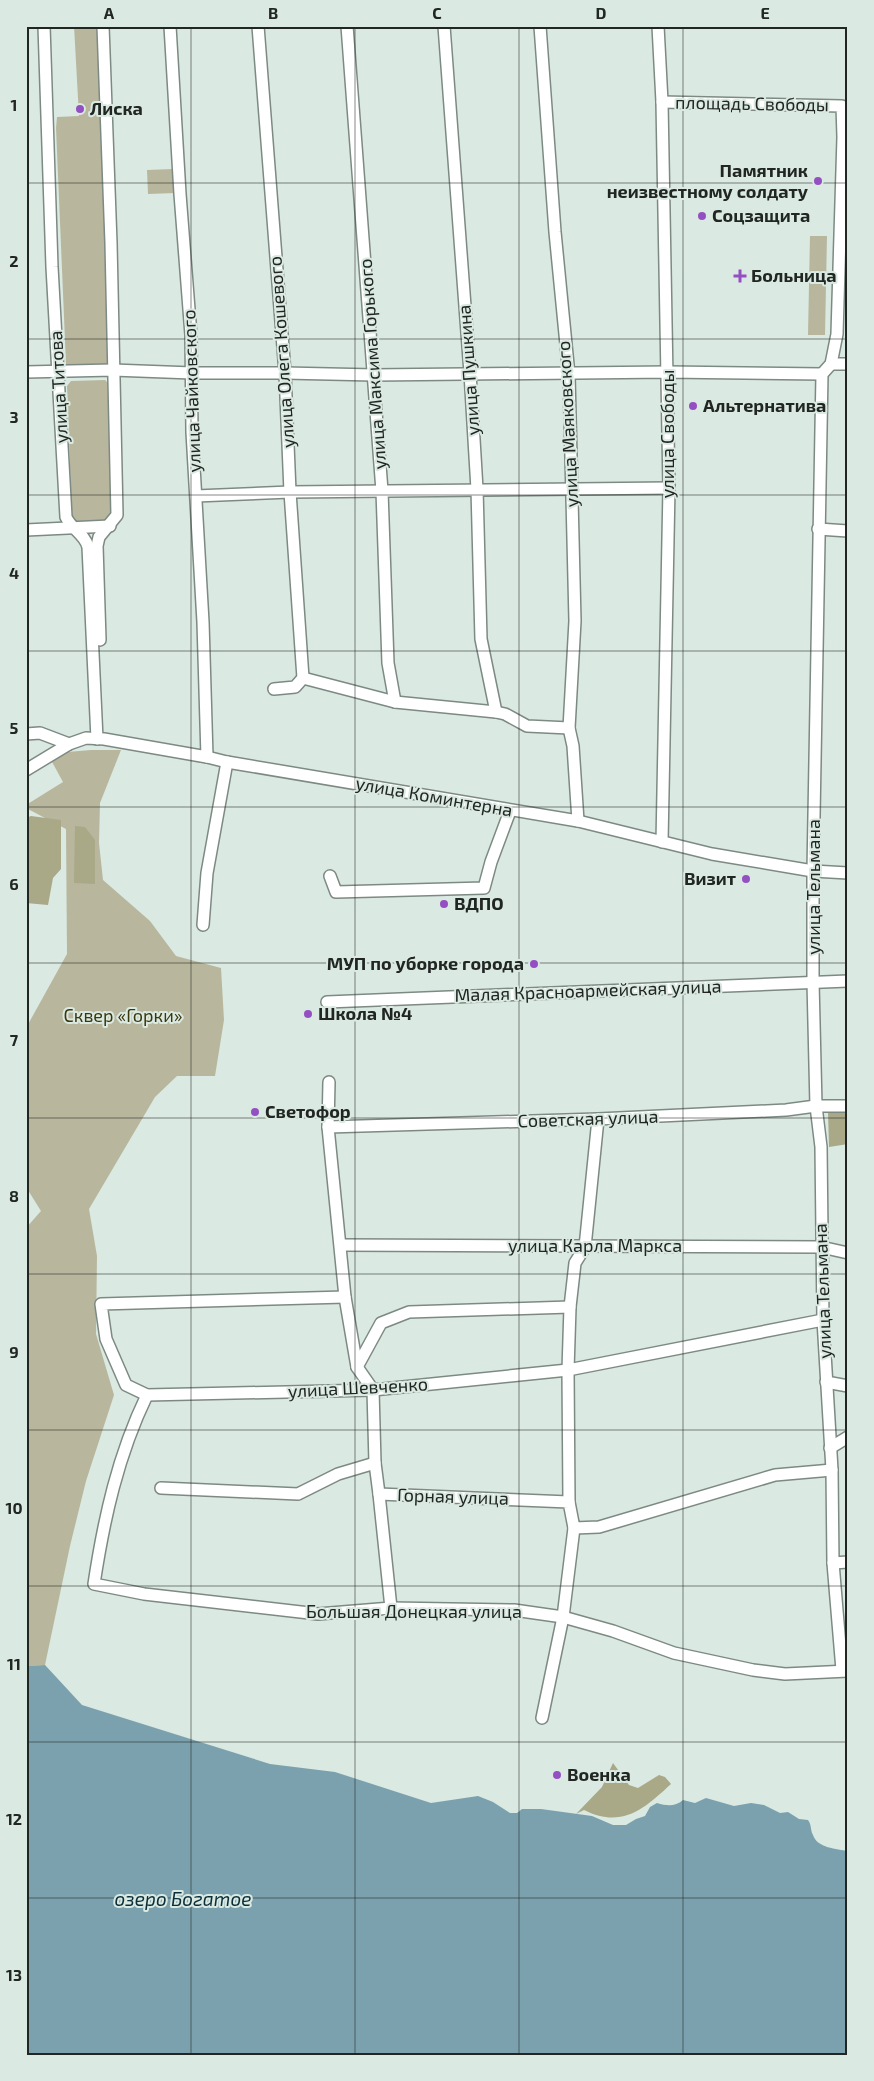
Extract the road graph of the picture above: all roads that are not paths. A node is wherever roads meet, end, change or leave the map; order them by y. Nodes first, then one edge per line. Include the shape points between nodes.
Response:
1 (44, 26) edge
2 (103, 26) edge
3 (170, 26) edge
4 (258, 26) edge
5 (348, 26) edge
6 (444, 26) edge
7 (540, 26) edge
8 (658, 26) edge
9 (662, 102) junction
10 (844, 218) edge
11 (831, 364) junction
12 (848, 364) edge
13 (113, 370) junction
14 (58, 371) junction
15 (26, 372) edge
16 (668, 372) junction
17 (192, 373) junction
18 (285, 373) junction
19 (470, 373) junction
20 (822, 374) junction
21 (374, 375) junction
22 (569, 375) junction
23 (572, 488) junction
24 (669, 488) junction
25 (477, 489) junction
26 (382, 490) junction
27 (290, 492) junction
28 (196, 496) junction
29 (69, 522) junction
30 (110, 526) junction
31 (818, 529) junction
32 (26, 530) edge
33 (848, 530) edge
34 (303, 678) junction
35 (274, 688) dead end
36 (395, 702) junction
37 (496, 712) junction
38 (569, 728) junction
39 (26, 734) edge
40 (100, 739) junction
41 (69, 744) junction
42 (207, 757) junction
43 (227, 762) junction
44 (26, 770) edge
45 (510, 811) junction
46 (578, 821) junction
47 (662, 842) junction
48 (813, 871) junction
49 (848, 873) edge
50 (330, 876) dead end
51 (203, 925) dead end
52 (848, 981) edge
53 (813, 982) junction
54 (327, 1002) dead end
55 (329, 1082) dead end
56 (816, 1106) junction
57 (848, 1106) edge
58 (598, 1119) junction
59 (328, 1127) junction
60 (340, 1245) junction
61 (585, 1247) junction
62 (821, 1247) junction
63 (848, 1253) edge
64 (345, 1297) junction
65 (570, 1306) junction
66 (823, 1320) junction
67 (357, 1367) junction
68 (568, 1370) junction
69 (826, 1382) junction
70 (848, 1386) edge
71 (373, 1390) junction
72 (147, 1395) junction
73 (848, 1437) edge
74 (830, 1448) junction
75 (375, 1463) junction
76 (832, 1470) junction
77 (160, 1488) dead end
78 (379, 1494) junction
79 (569, 1502) junction
80 (574, 1528) junction
81 (848, 1562) edge
82 (834, 1564) junction
83 (390, 1608) junction
84 (563, 1617) junction
85 (845, 1671) edge
86 (542, 1718) dead end

1 - 14 street, улица Титова
2 - 13 street
3 - 17 street, улица Чайковского
4 - 18 street, улица Олега Кошевого
5 - 21 street, улица Максима Горького
6 - 19 street, улица Пушкина
7 - 22 street, улица Маяковского
8 - 9 street, улица Свободы
9 - 10 street, площадь Свободы via 842,106
9 - 16 street, улица Свободы
10 - 11 street via 837,334
11 - 12 street
11 - 20 street
13 - 14 street
13 - 17 street
13 - 30 street via 117,515
14 - 15 street
14 - 29 street, улица Титова
16 - 20 street
16 - 22 street
16 - 24 street, улица Свободы
17 - 18 street
17 - 28 street, улица Чайковского
18 - 21 street
18 - 27 street, улица Олега Кошевого
19 - 21 street
19 - 22 street
19 - 25 street, улица Пушкина
20 - 31 street, улица Тельмана
21 - 26 street, улица Максима Горького
22 - 23 street, улица Маяковского
23 - 24 street
23 - 25 street
23 - 38 street, улица Маяковского via 575,621
24 - 47 street, улица Свободы
25 - 26 street
25 - 37 street, улица Пушкина via 480,639
26 - 27 street
26 - 36 street, улица Максима Горького via 388,663
27 - 28 street
27 - 34 street, улица Олега Кошевого
28 - 42 street, улица Чайковского
29 - 30 street
29 - 32 street via 56,528
29 - 40 street via 87,541 88,547
30 - 40 street via 99,537 97,546
31 - 33 street
31 - 48 street, улица Тельмана
34 - 35 street via 294,687
34 - 36 street
36 - 37 street
37 - 38 street via 528,726
38 - 46 street, улица Маяковского via 574,746
39 - 41 street via 40,733
40 - 41 street, улица Коминтерна via 86,738
40 - 42 street, улица Коминтерна
41 - 44 street, улица Коминтерна
42 - 43 street, улица Коминтерна
43 - 45 street, улица Коминтерна
43 - 51 street via 208,873
45 - 46 street, улица Коминтерна
45 - 50 street via 484,888 336,892
46 - 47 street, улица Коминтерна
47 - 48 street, улица Коминтерна
48 - 49 street, улица Коминтерна
48 - 53 street, улица Тельмана
52 - 53 street, Малая Красноармейская улица
53 - 54 street, Малая Красноармейская улица
53 - 56 street, улица Тельмана
55 - 59 street
56 - 57 street, Советская улица
56 - 58 street, Советская улица
56 - 62 street, улица Тельмана via 821,1147
58 - 59 street, Советская улица
58 - 61 street
59 - 60 street
60 - 61 street, улица Карла Маркса
60 - 64 street
61 - 62 street, улица Карла Маркса
61 - 65 street via 575,1263
62 - 63 street, улица Карла Маркса
62 - 66 street, улица Тельмана
64 - 67 street
64 - 72 street via 101,1304 106,1339 126,1384
65 - 67 street via 409,1312 381,1323
65 - 68 street
66 - 68 street, улица Шевченко
66 - 69 street, улица Тельмана
67 - 71 street
68 - 71 street, улица Шевченко
68 - 79 street
69 - 70 street
69 - 74 street, улица Тельмана
71 - 72 street, улица Шевченко
71 - 75 street, Горная улица
72 - 83 street, Большая Донецкая улица via 118,1468 101,1536 94,1584 144,1594 318,1614
73 - 74 street
74 - 76 street, улица Тельмана
75 - 77 street via 338,1474 298,1494
75 - 78 street, Горная улица
76 - 80 street via 775,1476 599,1528
76 - 82 street, улица Тельмана
78 - 79 street, Горная улица
78 - 83 street
79 - 80 street
80 - 84 street
81 - 82 street
82 - 85 street, улица Тельмана
83 - 84 street, Большая Донецкая улица via 514,1610
84 - 85 street, Большая Донецкая улица via 674,1653 753,1670 785,1674
84 - 86 street

